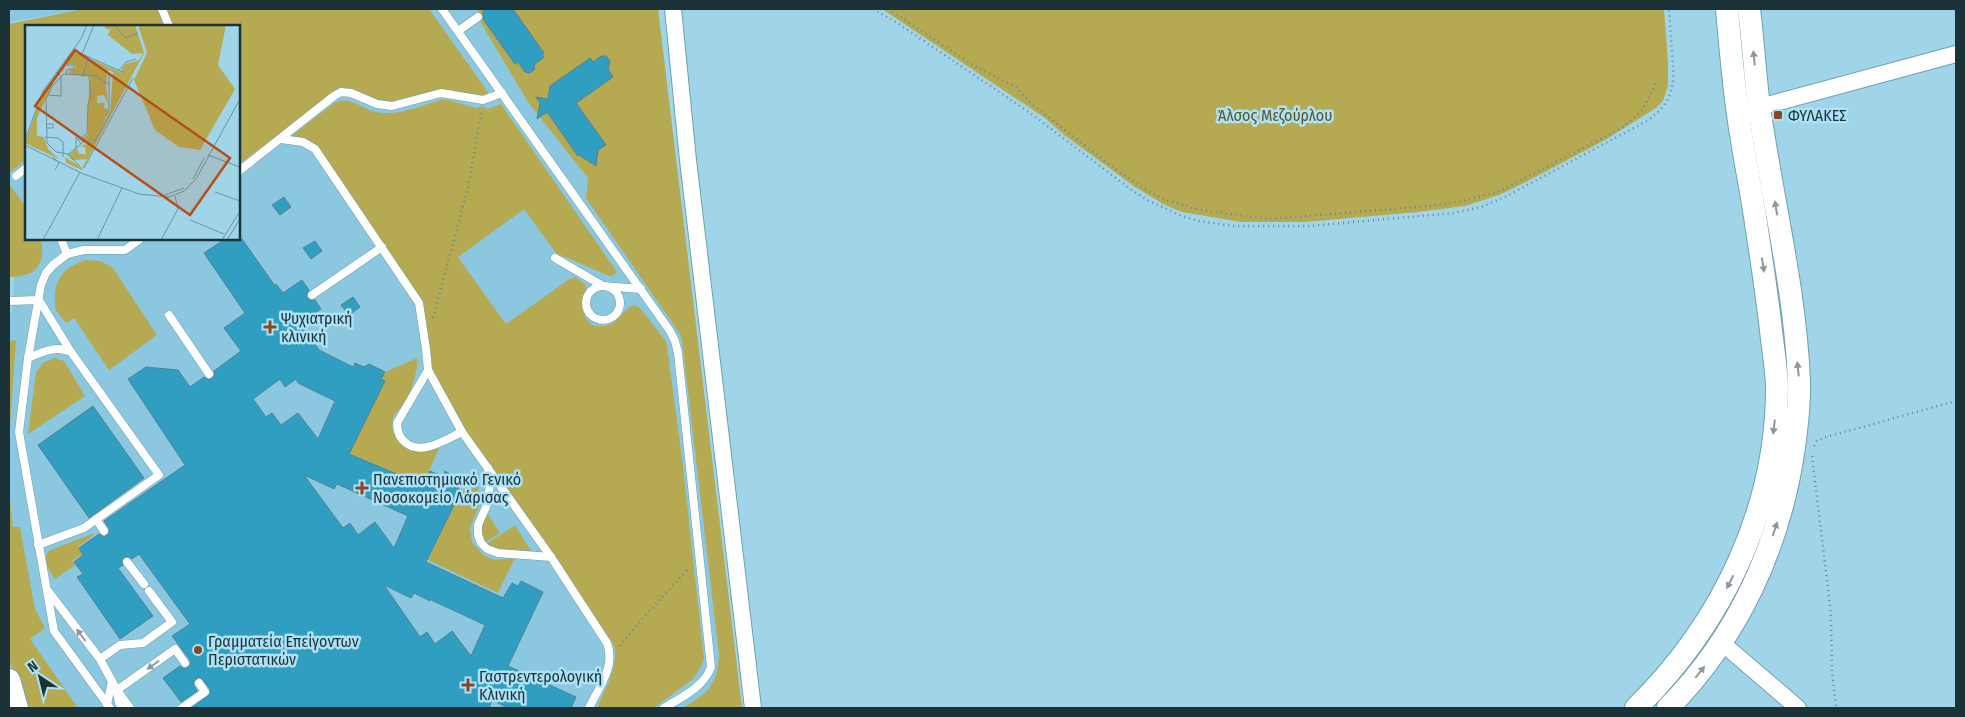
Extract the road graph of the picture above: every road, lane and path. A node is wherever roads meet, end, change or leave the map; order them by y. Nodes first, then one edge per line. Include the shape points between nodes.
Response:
1 (162, 9) edge
2 (442, 9) edge
3 (673, 9) edge
4 (873, 9) edge
5 (888, 9) edge
6 (1669, 9) edge
7 (1727, 9) edge
8 (1749, 9) edge
9 (478, 16) dead end
10 (169, 25) edge
11 (458, 31) junction
12 (1956, 54) edge
13 (1656, 83) dead end
14 (502, 93) junction
15 (483, 100) junction
16 (1759, 107) junction
17 (1738, 113) junction
18 (281, 138) junction
19 (25, 169) edge
20 (240, 170) edge
21 (16, 176) dead end
22 (61, 240) edge
23 (139, 240) edge
24 (382, 248) junction
25 (68, 254) junction
26 (555, 258) dead end
27 (603, 286) junction
28 (641, 289) junction
29 (312, 295) dead end
30 (39, 300) junction
31 (9, 301) edge
32 (168, 315) dead end
33 (426, 349) junction
34 (70, 352) junction
35 (28, 358) junction
36 (428, 370) junction
37 (209, 374) dead end
38 (1956, 401) edge
39 (462, 432) junction
40 (488, 467) junction
41 (96, 519) junction
42 (104, 530) dead end
43 (38, 545) junction
44 (700, 556) junction
45 (551, 557) junction
46 (127, 562) dead end
47 (47, 589) junction
48 (1722, 643) junction
49 (611, 659) junction
50 (100, 660) junction
51 (184, 663) dead end
52 (9, 680) edge
53 (112, 680) junction
54 (199, 683) dead end
55 (117, 690) junction
56 (109, 706) edge
57 (17, 708) edge
58 (122, 708) edge
59 (130, 708) edge
60 (182, 708) edge
61 (589, 708) edge
62 (664, 708) edge
63 (753, 708) edge
64 (1636, 708) edge
65 (1668, 708) edge
66 (1798, 708) edge
67 (1836, 708) edge

1 - 10 lane
2 - 11 lane
3 - 63 street
4 - 6 path via 1030,113 1133,191 1165,210 1217,224 1310,226 1440,215 1481,207 1647,122 1664,107 1673,88
5 - 13 path via 976,67 1016,88 1066,131 1151,193 1200,210 1268,219 1430,206 1500,191 1622,128 1643,109
7 - 17 street
16 -> 8 street
9 - 11 lane
11 - 14 lane
12 - 16 street
14 - 15 lane
14 - 28 lane
15 - 18 lane via 441,93 392,106 342,92
15 - 33 path via 468,187
16 - 17 street
48 -> 16 street via 1768,553 1782,510 1798,421 1799,380 1790,286
17 -> 64 street via 1767,290 1777,383 1769,468 1747,543 1720,602 1683,657
18 - 20 lane
18 - 24 lane via 303,142 315,149
19 - 21 lane
22 - 25 lane
23 - 25 lane via 125,250 84,250
24 - 29 lane
24 - 33 lane via 419,303
25 - 30 lane via 46,273
26 - 27 lane
27 - 27 lane via 591,291 586,302 589,313 603,320 617,313 620,302 616,292
27 - 28 lane
28 - 44 lane via 670,331 678,353
30 - 31 lane
30 - 34 lane
30 - 35 lane
32 - 37 lane
33 - 36 lane
34 - 35 lane via 62,348 53,349
34 - 41 lane via 159,475
35 - 43 lane via 19,432
36 - 39 lane
36 - 39 lane via 397,422 396,431 412,448 429,447
38 - 67 path via 1826,437 1812,448 1831,614
39 - 40 lane
40 - 45 lane
40 - 45 lane via 490,485 478,525 482,544 498,553
41 - 42 lane
41 - 43 lane via 84,528
43 - 47 lane
44 - 49 path via 654,604
44 - 62 lane via 711,667 700,685
45 - 49 lane via 607,643
46 - 50 lane via 172,622 143,643 120,645
50 -> 47 lane
47 - 56 lane via 54,631
65 -> 48 street
48 - 66 street
49 - 61 lane
50 - 53 lane
51 -> 55 lane via 174,649
52 - 57 street
53 - 55 lane
53 - 56 lane
54 - 60 lane via 205,692
55 - 58 lane
55 - 59 lane

